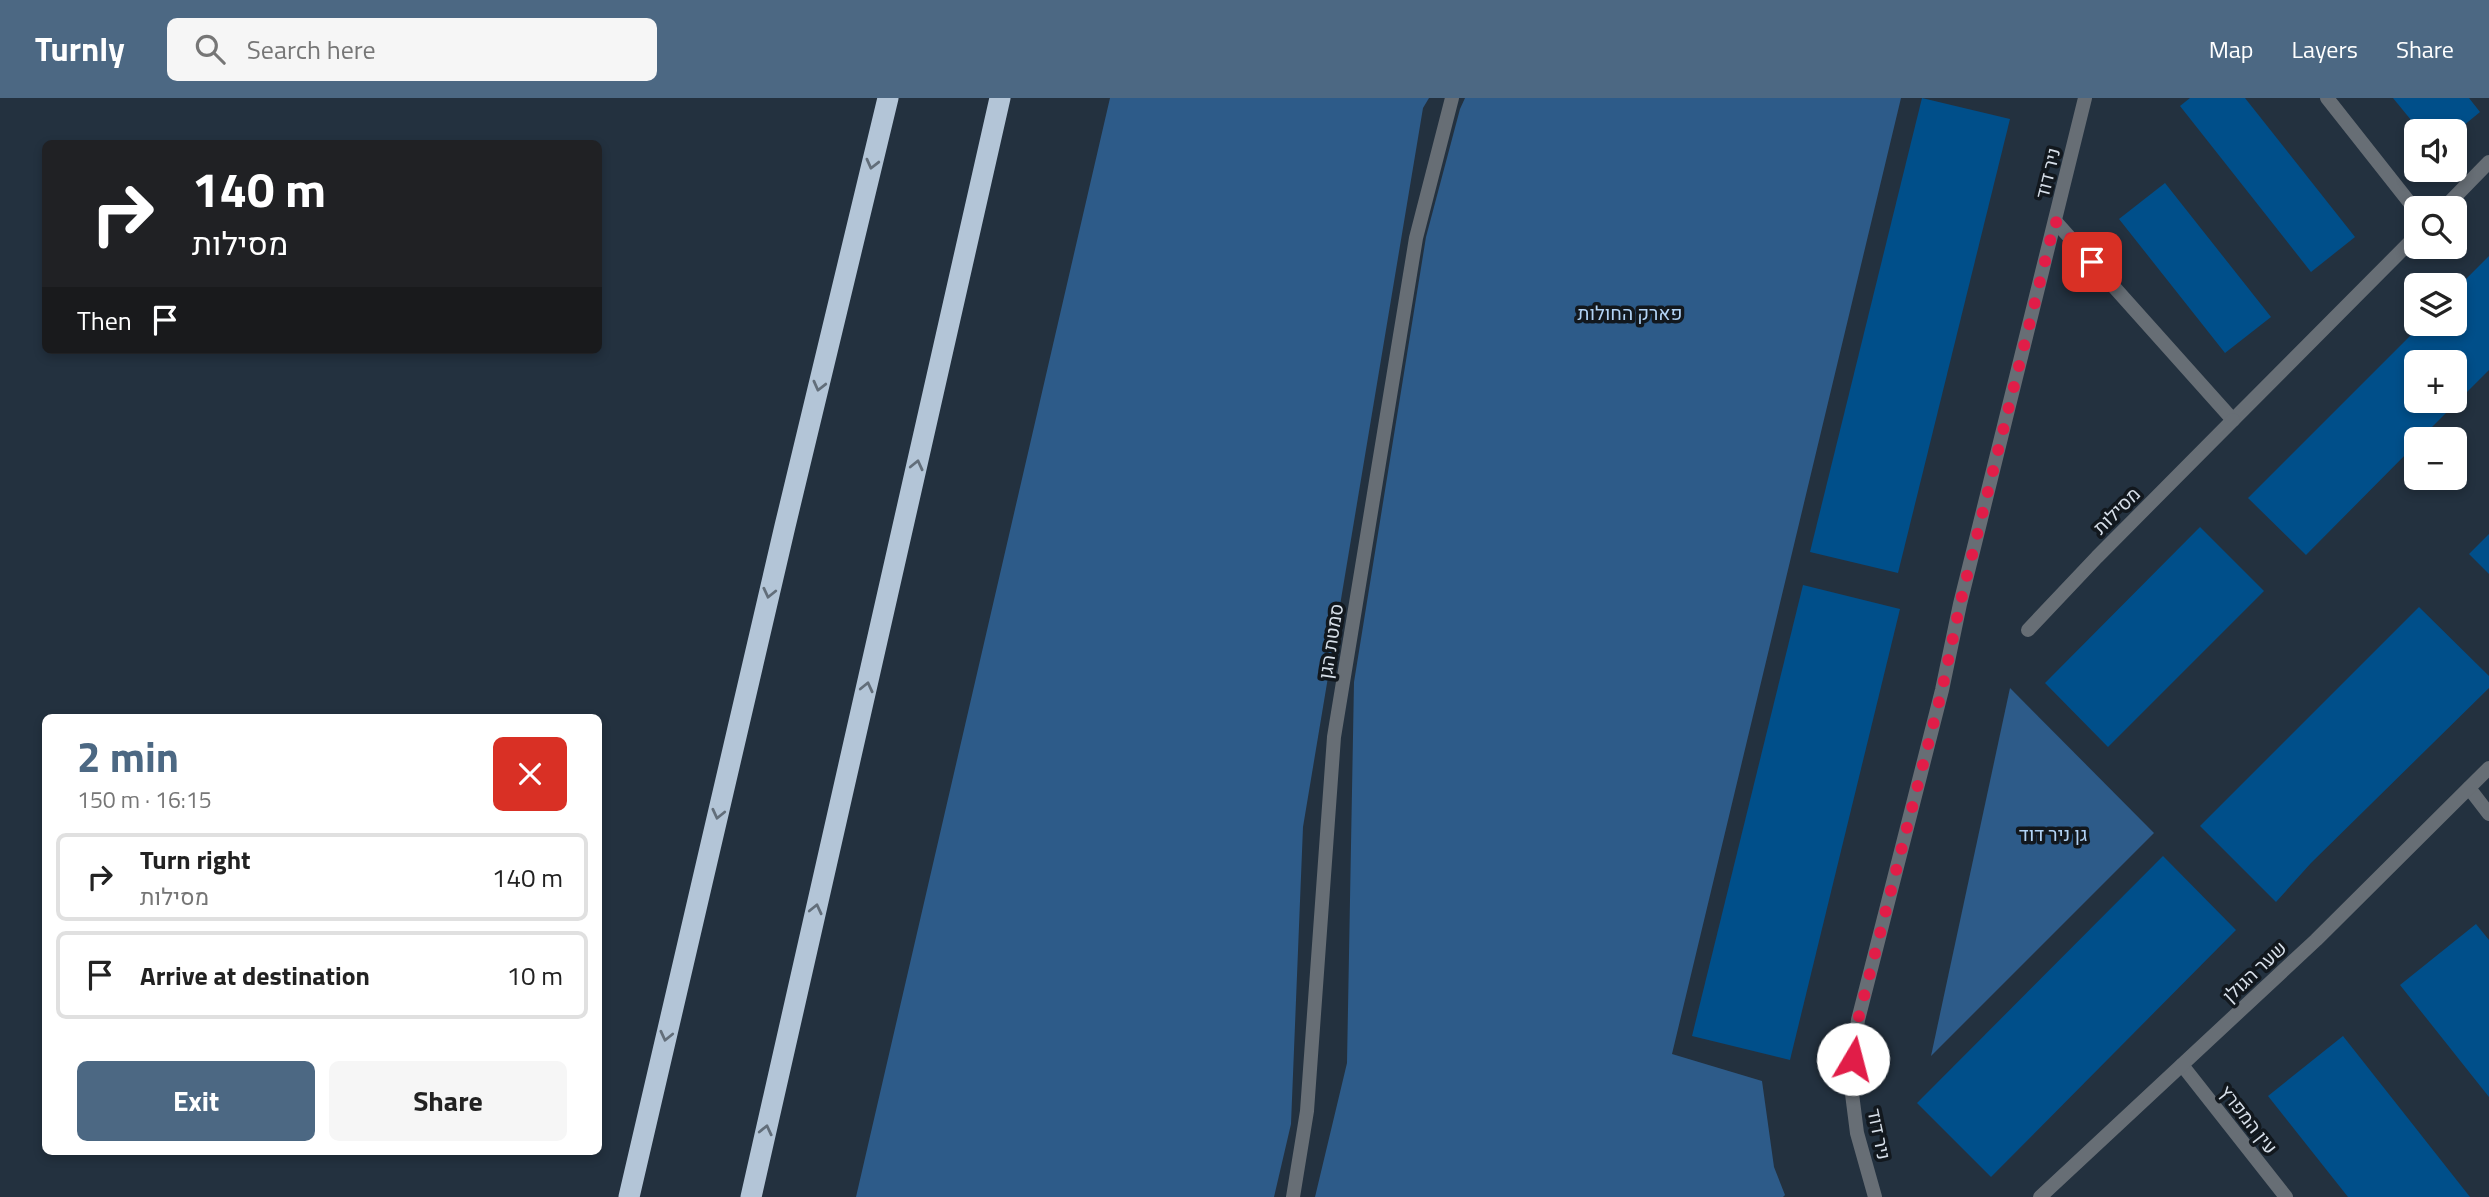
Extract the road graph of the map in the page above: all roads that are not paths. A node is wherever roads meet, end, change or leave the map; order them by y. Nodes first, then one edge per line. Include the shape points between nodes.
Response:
1 (888, 98) edge
2 (1000, 98) edge
3 (1452, 98) edge
4 (2085, 98) edge
5 (2327, 98) edge
6 (2489, 162) edge
7 (2404, 196) edge
8 (2456, 196) edge
9 (2055, 221) junction
10 (2404, 248) edge
11 (2233, 419) junction
12 (2028, 630) dead end
13 (2489, 768) edge
14 (2469, 788) junction
15 (2489, 814) edge
16 (2182, 1065) junction
17 (629, 1197) edge
18 (751, 1197) edge
19 (1293, 1197) edge
20 (1875, 1197) edge
21 (2040, 1197) edge
22 (2286, 1197) edge

1 -> 17 highway
18 -> 2 highway
3 - 19 street, סמטת הגן via 1416,238 1334,737 1307,1111
4 - 9 street, ניר דוד
5 - 7 street
6 - 8 street
9 - 11 street
9 - 20 street, ניר דוד via 1858,1020 1850,1078 1857,1133
10 - 11 street, מסילות
11 - 12 street, מסילות
13 - 14 street, שער הגולן
14 - 15 street
14 - 16 street, שער הגולן
16 - 21 street, שער הגולן
16 - 22 street, עין המפרץ

